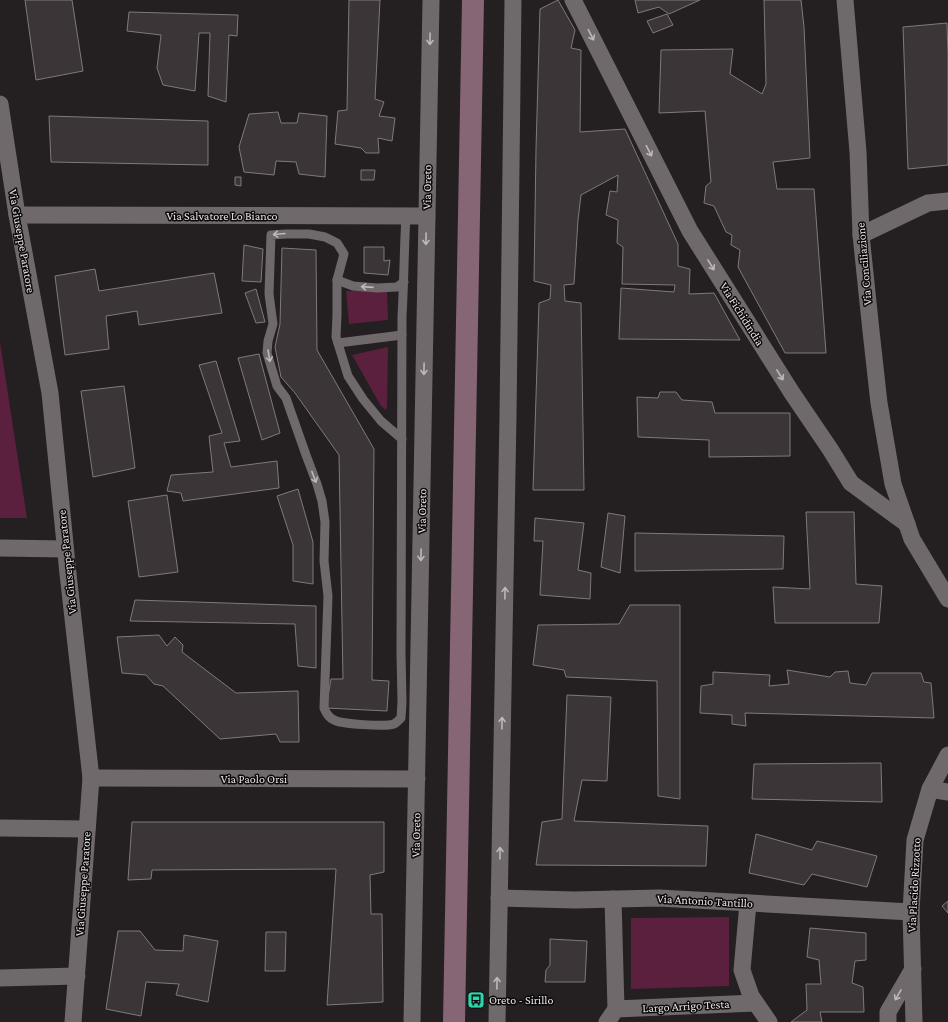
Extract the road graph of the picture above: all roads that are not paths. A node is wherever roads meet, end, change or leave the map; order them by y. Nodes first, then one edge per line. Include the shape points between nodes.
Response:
1 (431, 0) edge
2 (472, 0) edge
3 (513, 0) edge
4 (573, 0) edge
5 (845, 0) edge
6 (0, 104) edge
7 (948, 202) edge
8 (17, 215) junction
9 (406, 216) junction
10 (427, 216) junction
11 (861, 235) junction
12 (337, 280) junction
13 (404, 282) junction
14 (402, 335) junction
15 (338, 343) junction
16 (402, 439) junction
17 (907, 524) junction
18 (0, 548) edge
19 (65, 549) junction
20 (948, 600) edge
21 (948, 755) edge
22 (91, 778) junction
23 (417, 779) junction
24 (930, 789) junction
25 (948, 792) edge
26 (0, 828) edge
27 (87, 830) junction
28 (499, 898) junction
29 (613, 899) junction
30 (748, 903) junction
31 (911, 912) junction
32 (913, 968) junction
33 (76, 976) junction
34 (0, 978) edge
35 (756, 1003) junction
36 (611, 1016) edge
37 (73, 1022) edge
38 (412, 1022) edge
39 (454, 1022) edge
40 (497, 1022) edge
41 (768, 1022) edge
42 (888, 1022) edge
43 (914, 1022) edge

1 -> 10 street, Via Oreto
2 - 39 street
28 -> 3 street
4 -> 17 street, Via Fichidindia via 690,231 792,393 851,483
5 - 11 street, Via Conciliazione via 858,152
6 - 8 street, Via Giuseppe Paratore
7 - 11 street via 928,203
8 - 9 street, Via Salvatore Lo Bianco
8 - 19 street, Via Giuseppe Paratore via 50,393
9 - 10 street, Via Salvatore Lo Bianco
9 - 13 lane
10 -> 23 street, Via Oreto
11 - 17 street, Via Conciliazione via 880,403 893,484
13 -> 12 lane via 397,287 377,288 353,286
12 - 15 lane
12 -> 16 lane via 344,254 337,243 325,236 309,234 271,235 269,294 273,324 267,353 277,386 286,398 322,501 328,596 324,708 335,721 379,725 395,724 401,718
13 - 14 lane
14 - 15 lane
14 - 16 lane
15 - 16 lane via 348,376 362,399 381,421
17 - 20 street via 912,539
18 - 19 street
19 - 22 street, Via Giuseppe Paratore
21 - 24 street, Via Placido Rizzotto
22 - 23 street, Via Paolo Orsi
22 - 27 street, Via Giuseppe Paratore
23 - 38 street, Via Oreto
24 - 25 street
24 - 31 street, Via Placido Rizzotto via 915,840
26 - 27 street
27 - 33 street, Via Giuseppe Paratore
28 - 29 street, Via Antonio Tantillo
40 -> 28 street
29 - 30 street, Via Antonio Tantillo via 659,898
29 - 36 street, Largo Arrigo Testa
30 - 31 street, Via Antonio Tantillo
30 - 35 street via 742,970
31 - 32 street, Via Placido Rizzotto
32 -> 42 street via 888,1012
32 - 43 street, Via Placido Rizzotto
33 - 34 street
33 - 37 street, Via Giuseppe Paratore
35 - 36 street, Largo Arrigo Testa
35 - 41 street

